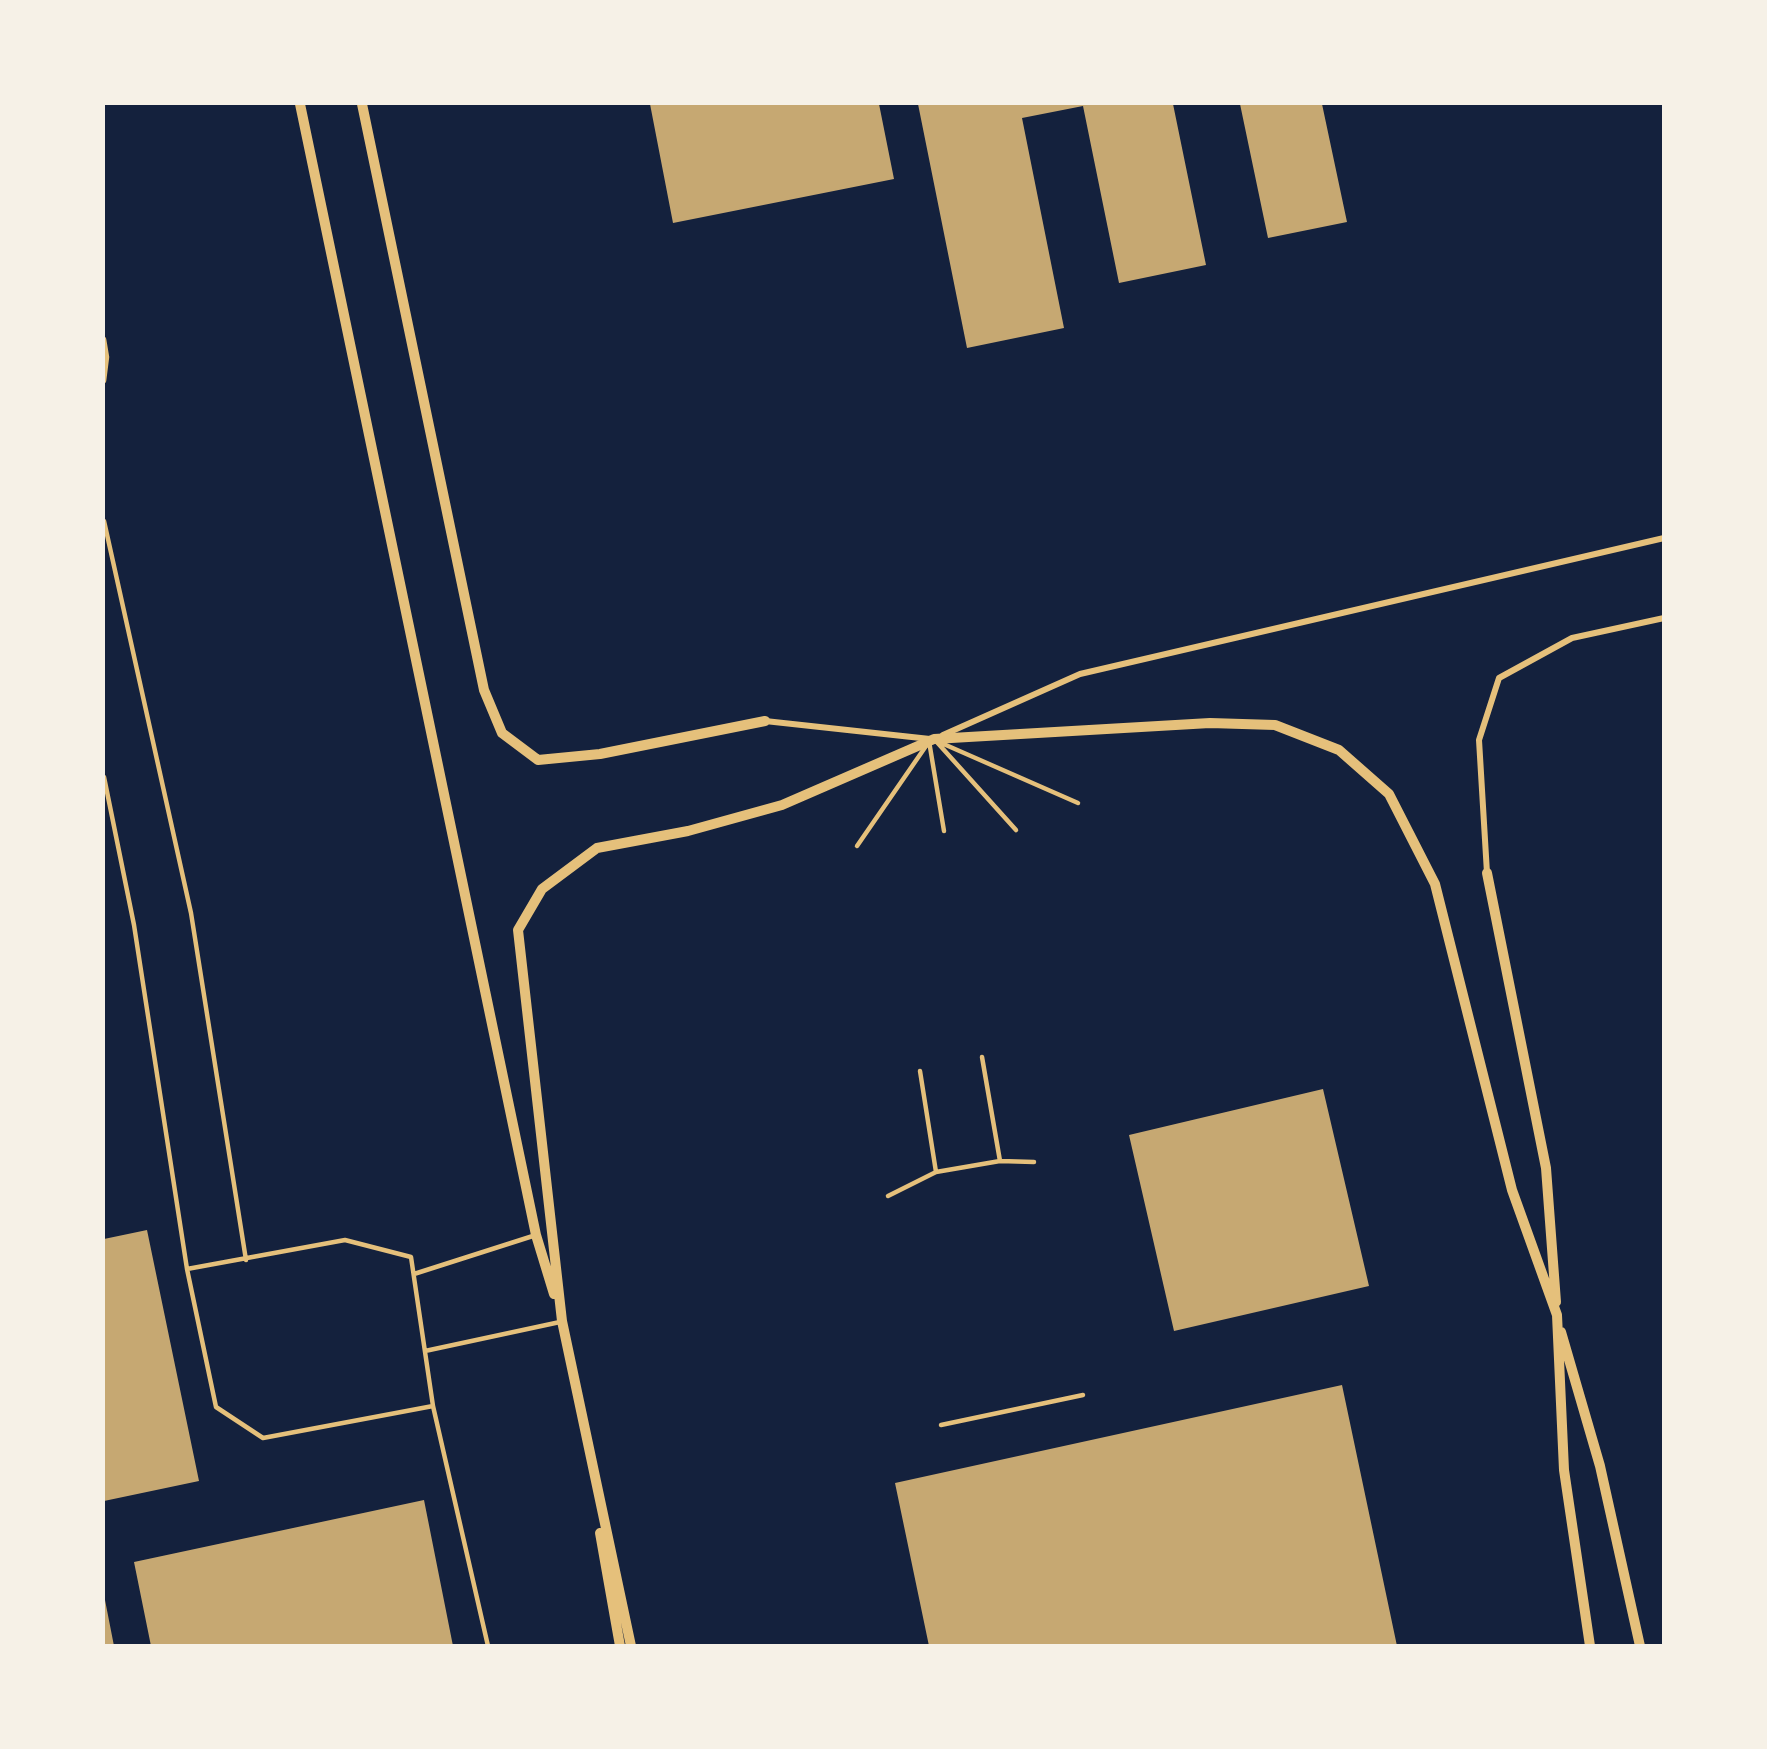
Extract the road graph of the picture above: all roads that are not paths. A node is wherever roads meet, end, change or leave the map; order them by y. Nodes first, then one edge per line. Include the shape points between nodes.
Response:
1 (300, 104) edge
2 (362, 104) edge
3 (104, 339) edge
4 (104, 381) edge
5 (104, 521) edge
6 (1664, 538) edge
7 (1664, 618) edge
8 (765, 721) joint
9 (932, 740) junction
10 (104, 777) edge
11 (1078, 803) dead end
12 (1016, 830) dead end
13 (944, 831) dead end
14 (858, 846) dead end
15 (1487, 873) joint
16 (981, 1057) dead end
17 (920, 1071) dead end
18 (1000, 1161) junction
19 (1034, 1162) dead end
20 (936, 1172) junction
21 (888, 1196) dead end
22 (536, 1235) junction
23 (246, 1260) junction
24 (187, 1269) junction
25 (414, 1274) junction
26 (1557, 1315) junction
27 (562, 1321) junction
28 (425, 1351) junction
29 (1083, 1395) dead end
30 (433, 1406) junction
31 (941, 1425) dead end
32 (488, 1646) edge
33 (620, 1646) edge
34 (631, 1646) edge
35 (1590, 1646) edge
36 (1640, 1646) edge

1 - 22 street
2 - 8 street via 484,690 502,733 538,760 600,754
3 - 4 lane
5 - 23 lane via 191,913
6 - 9 street via 1080,674
7 - 15 street via 1572,638 1499,678 1479,740
8 - 9 street
9 - 11 lane
9 - 12 lane
9 - 13 lane
9 - 14 lane
9 - 26 street via 1210,723 1275,725 1339,750 1389,794 1435,884 1512,1190
9 - 27 street via 782,805 688,831 597,848 542,889 518,930
10 - 24 lane via 134,925
15 - 26 street via 1546,1168
16 - 18 lane
17 - 20 lane
18 - 19 lane
18 - 20 lane
20 - 21 lane
22 - 25 lane
22 - 27 street
23 - 24 lane
23 - 25 lane via 345,1240 411,1257
24 - 30 lane via 216,1407 263,1438
25 - 28 lane
26 - 35 street via 1564,1470
26 - 36 street via 1600,1466
27 - 28 lane
27 - 33 street
27 - 34 street
28 - 30 lane
29 - 31 lane
30 - 32 lane

